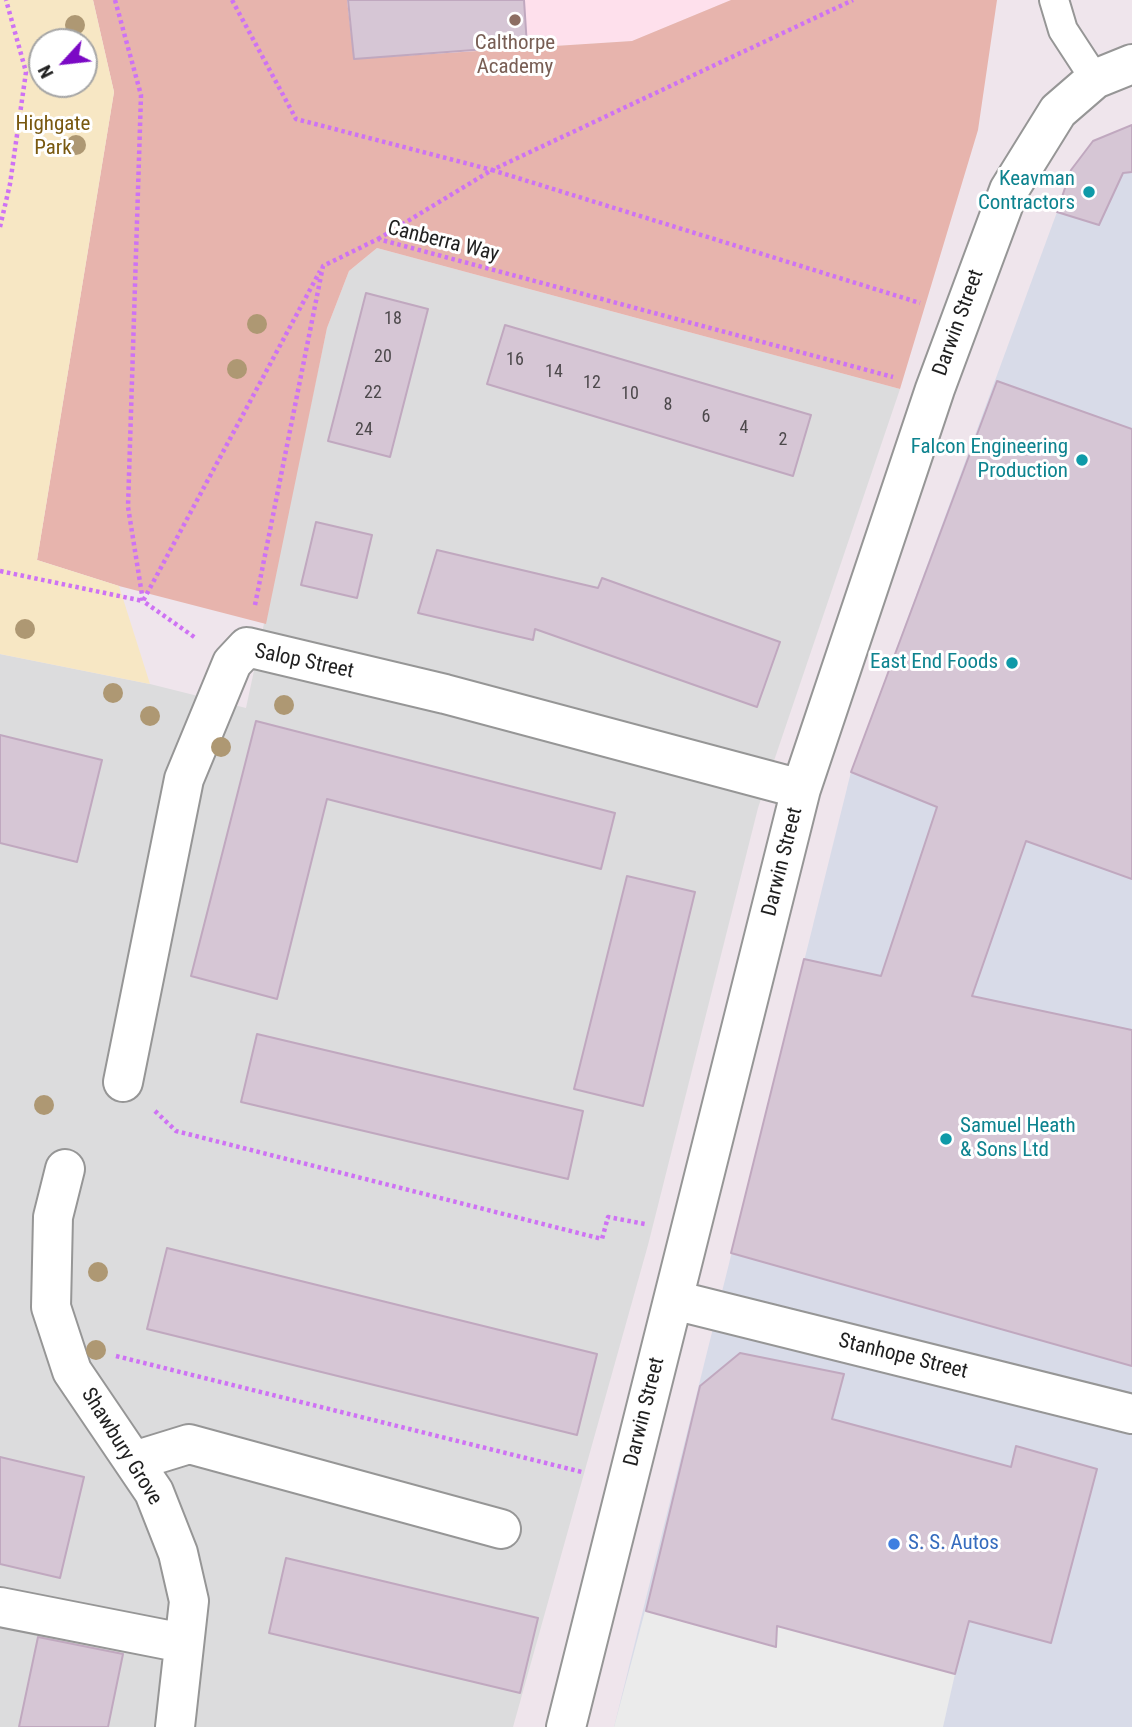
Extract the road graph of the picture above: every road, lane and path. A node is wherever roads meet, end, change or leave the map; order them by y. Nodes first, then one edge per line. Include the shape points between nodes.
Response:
1 (6, 0) edge
2 (115, 0) edge
3 (232, 0) edge
4 (853, 0) edge
5 (1054, 0) edge
6 (1132, 65) edge
7 (1095, 79) junction
8 (492, 170) junction
9 (0, 227) edge
10 (378, 239) junction
11 (323, 266) junction
12 (961, 316) junction
13 (934, 389) junction
14 (0, 571) edge
15 (143, 601) junction
16 (240, 655) junction
17 (801, 789) junction
18 (123, 1082) joint
19 (65, 1170) dead end
20 (689, 1236) junction
21 (674, 1300) junction
22 (72, 1371) junction
23 (1132, 1414) edge
24 (134, 1461) junction
25 (628, 1483) junction
26 (501, 1529) dead end
27 (0, 1607) edge
28 (183, 1643) junction
29 (175, 1727) edge
30 (566, 1727) edge

1 - 9 path via 26,72
2 - 15 path via 141,95 128,507
3 - 8 path via 296,119
4 - 8 path
5 - 7 lane via 1063,30
6 - 7 street, Darwin Street
7 - 12 street, Darwin Street via 1058,111 1009,190
8 - 10 path
8 - 12 path
10 - 11 path, Canberra Way
10 - 13 path, Canberra Way
11 - 15 path
11 - 16 path
12 - 13 street, Darwin Street
13 - 17 street, Darwin Street
14 - 15 path
15 - 16 path
16 - 17 street, Salop Street via 445,694
16 - 18 street, Salop Street via 184,779
17 - 20 street, Darwin Street
18 - 20 path via 176,1131 601,1238 608,1217
19 - 22 street, Shawbury Grove via 53,1217 51,1307
20 - 21 street, Darwin Street
21 - 23 street, Stanhope Street
21 - 25 street, Darwin Street
22 - 24 street, Shawbury Grove
22 - 25 path via 117,1355
24 - 26 street via 189,1444
24 - 28 street, Shawbury Grove via 154,1492 178,1553 189,1601
25 - 30 street, Darwin Street
27 - 28 street
28 - 29 street, Shawbury Grove

